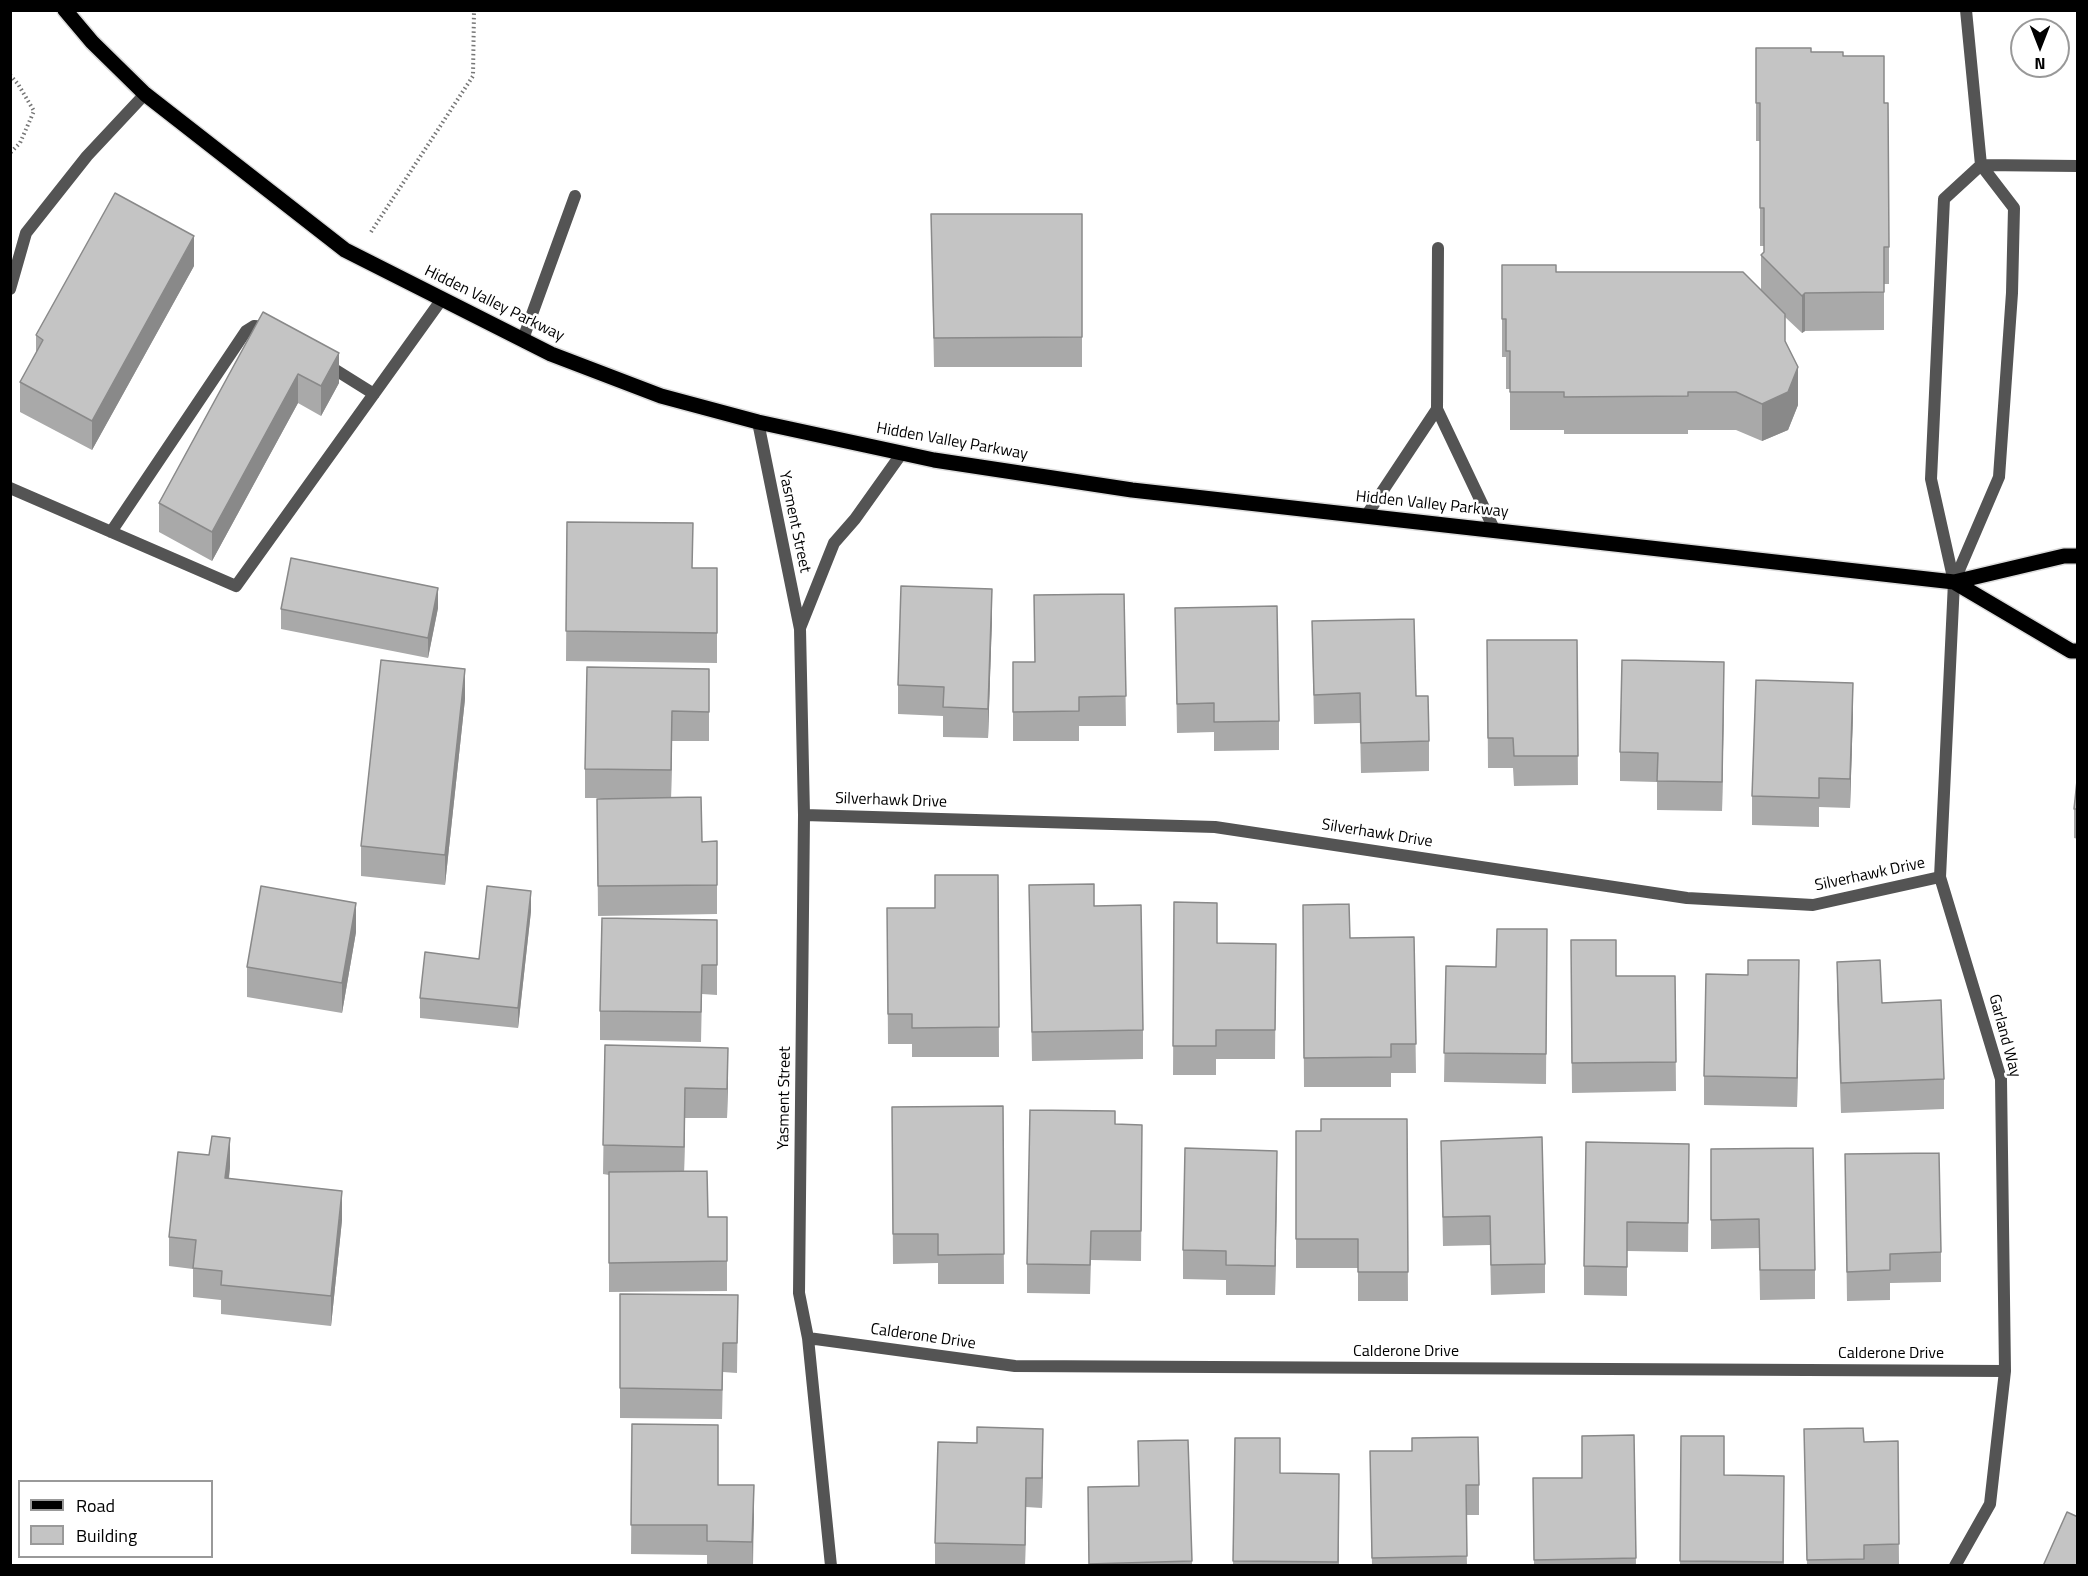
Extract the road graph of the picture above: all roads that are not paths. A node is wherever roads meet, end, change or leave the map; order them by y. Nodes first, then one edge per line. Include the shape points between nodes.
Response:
1 (65, 10) edge
2 (1966, 10) edge
3 (145, 93) junction
4 (1981, 165) junction
5 (2078, 166) edge
6 (575, 196) dead end
7 (1437, 248) dead end
8 (10, 289) edge
9 (442, 299) junction
10 (286, 339) edge
11 (523, 339) junction
12 (315, 357) edge
13 (374, 394) junction
14 (1437, 409) junction
15 (758, 422) junction
16 (902, 453) junction
17 (10, 488) edge
18 (1366, 516) junction
19 (1495, 531) junction
20 (111, 532) junction
21 (2078, 556) edge
22 (1954, 582) junction
23 (800, 629) junction
24 (2078, 651) edge
25 (804, 815) junction
26 (1940, 877) junction
27 (808, 1338) junction
28 (2005, 1371) junction
29 (831, 1566) edge
30 (1955, 1566) edge

1 - 3 main road, Hidden Valley Parkway
2 - 4 street
3 - 8 street via 87,156 26,233
3 - 9 main road, Hidden Valley Parkway via 345,250
4 - 5 street
4 - 22 street via 1944,199 1931,479
4 - 22 street via 2014,208 2011,304 1999,477
6 - 11 street
7 - 14 street
9 - 11 main road, Hidden Valley Parkway
9 - 13 street
10 - 20 street via 266,327 254,326 246,331
11 - 15 main road, Hidden Valley Parkway via 551,354 661,396
12 - 13 street
13 - 20 street via 236,586
14 - 18 street
14 - 19 street
15 - 16 main road, Hidden Valley Parkway
15 - 23 street, Yasment Street
16 - 18 main road, Hidden Valley Parkway via 1132,490
16 - 23 street, Yasment Street via 834,543
17 - 20 street
18 - 19 main road, Hidden Valley Parkway
19 - 22 main road, Hidden Valley Parkway
21 - 22 main road, Hidden Valley Parkway
22 - 24 main road, Hidden Valley Parkway via 2071,651
22 - 26 street, Garland Way
23 - 25 street, Yasment Street
25 - 26 street, Silverhawk Drive via 1215,826 1687,898 1813,905
25 - 27 street, Yasment Street via 799,1293
26 - 28 street, Garland Way via 2001,1079
27 - 28 street, Calderone Drive via 1015,1366
27 - 29 street, Yasment Street
28 - 30 street, Garland Way via 1990,1503

